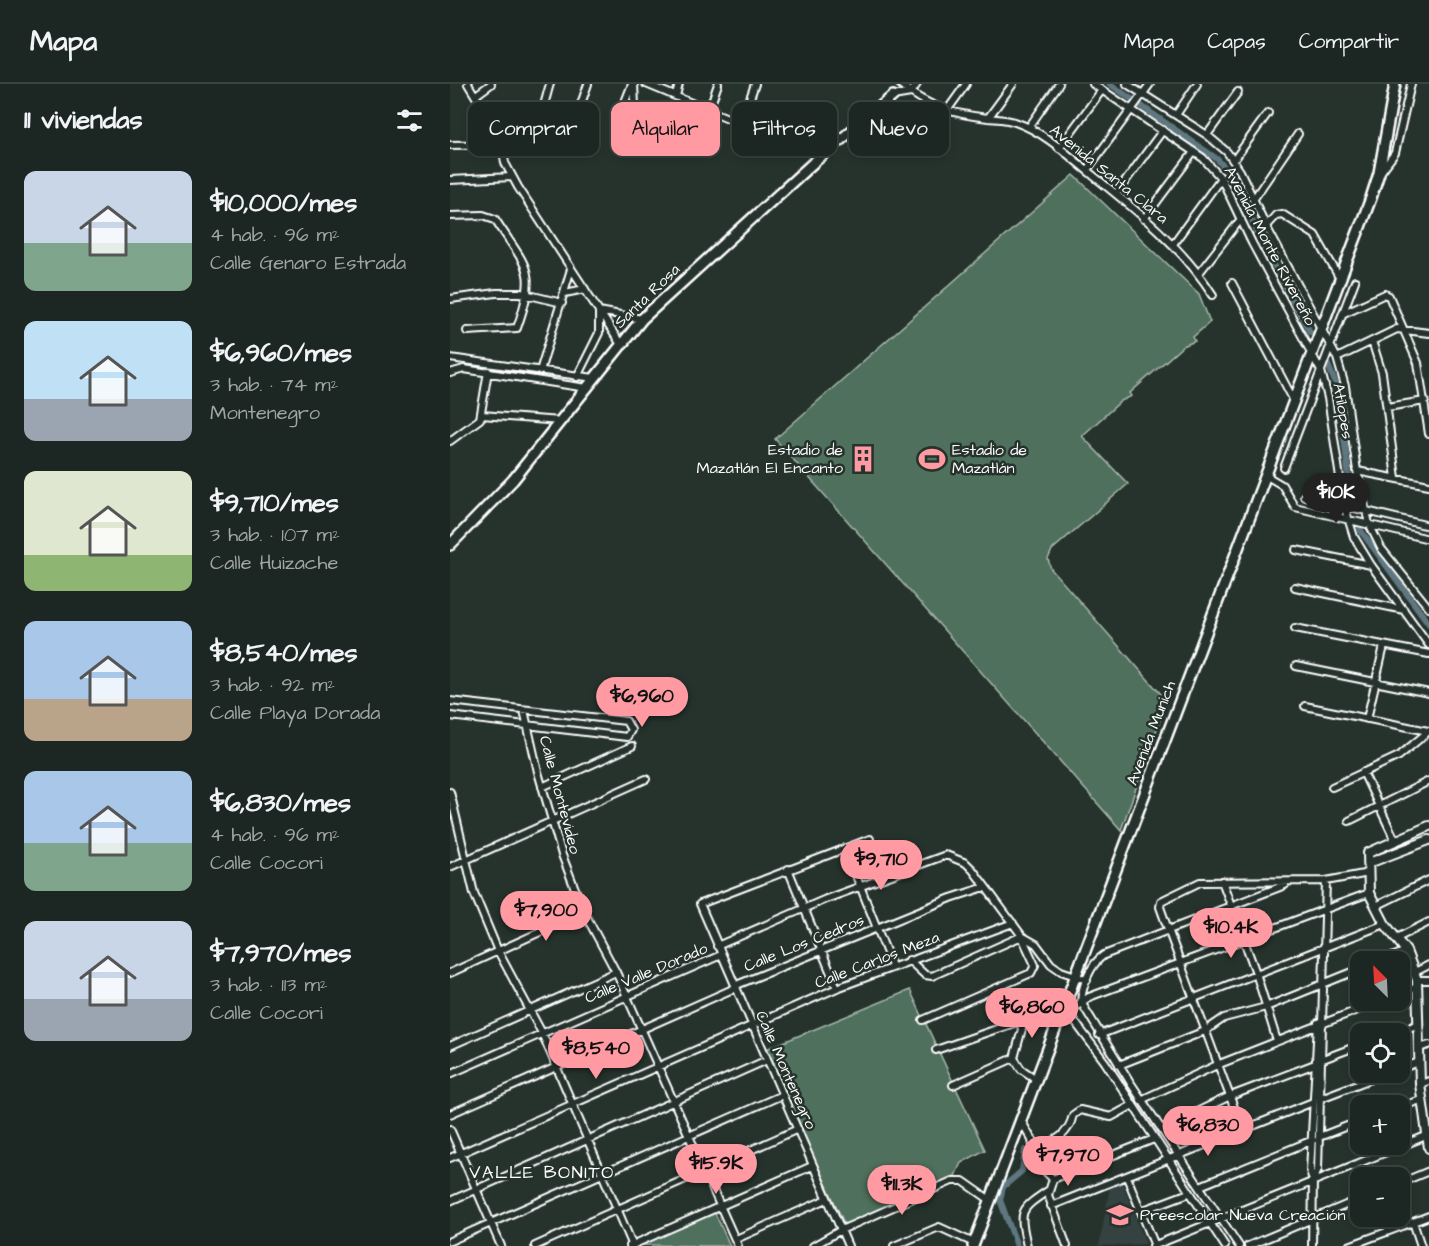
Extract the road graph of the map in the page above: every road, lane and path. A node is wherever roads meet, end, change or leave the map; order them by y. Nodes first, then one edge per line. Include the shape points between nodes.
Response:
1 (468, 84) edge
2 (491, 84) edge
3 (550, 84) edge
4 (588, 84) edge
5 (633, 84) edge
6 (646, 84) edge
7 (679, 84) edge
8 (718, 84) edge
9 (755, 84) edge
10 (901, 84) edge
11 (917, 84) edge
12 (966, 84) edge
13 (1012, 84) edge
14 (1059, 84) edge
15 (1093, 84) edge
16 (1127, 84) edge
17 (1150, 84) edge
18 (1197, 84) edge
19 (1395, 84) edge
20 (1411, 84) edge
21 (1102, 90) junction
22 (1238, 92) dead end
23 (911, 93) junction
24 (1142, 94) junction
25 (476, 95) junction
26 (676, 96) junction
27 (893, 96) junction
28 (480, 102) edge
29 (544, 102) edge
30 (582, 102) edge
31 (691, 102) edge
32 (712, 102) edge
33 (924, 102) edge
34 (949, 108) edge
35 (1131, 110) junction
36 (949, 112) edge
37 (1268, 113) dead end
38 (720, 114) edge
39 (1176, 115) junction
40 (988, 118) junction
41 (1029, 127) junction
42 (1163, 130) junction
43 (1298, 134) dead end
44 (1207, 135) junction
45 (450, 145) edge
46 (468, 145) edge
47 (1059, 148) junction
48 (1194, 152) junction
49 (503, 156) edge
50 (1234, 160) junction
51 (1087, 170) junction
52 (1379, 173) junction
53 (512, 177) junction
54 (1221, 178) junction
55 (450, 180) edge
56 (1116, 194) junction
57 (1253, 200) junction
58 (450, 216) edge
59 (1144, 219) junction
60 (1241, 219) junction
61 (1266, 226) junction
62 (1173, 244) junction
63 (572, 269) junction
64 (1199, 273) junction
65 (1339, 278) junction
66 (1355, 281) dead end
67 (1232, 283) dead end
68 (585, 289) junction
69 (565, 293) junction
70 (529, 295) junction
71 (1213, 295) dead end
72 (450, 299) edge
73 (562, 303) junction
74 (599, 311) junction
75 (1344, 312) junction
76 (642, 319) junction
77 (1320, 328) junction
78 (1405, 329) junction
79 (467, 331) dead end
80 (1429, 333) edge
81 (1372, 341) junction
82 (620, 343) junction
83 (1331, 346) junction
84 (1311, 352) junction
85 (450, 358) edge
86 (1336, 358) junction
87 (488, 364) junction
88 (540, 371) junction
89 (1321, 371) junction
90 (450, 373) edge
91 (488, 373) junction
92 (577, 377) junction
93 (594, 378) junction
94 (586, 388) junction
95 (1293, 399) junction
96 (1425, 401) junction
97 (1388, 407) junction
98 (482, 415) junction
99 (560, 421) junction
100 (1429, 434) edge
101 (450, 441) edge
102 (1284, 468) dead end
103 (1357, 471) junction
104 (1264, 475) junction
105 (1396, 478) junction
106 (1429, 485) edge
107 (1304, 496) dead end
108 (1344, 505) junction
109 (1365, 511) junction
110 (1346, 518) junction
111 (1369, 524) junction
112 (1429, 524) edge
113 (1428, 540) edge
114 (450, 546) edge
115 (1296, 550) dead end
116 (1371, 566) junction
117 (1295, 587) dead end
118 (1429, 608) edge
119 (1404, 610) junction
120 (1295, 628) dead end
121 (1429, 645) edge
122 (1384, 646) junction
123 (1429, 654) edge
124 (1296, 666) dead end
125 (1376, 682) junction
126 (1429, 693) edge
127 (450, 701) edge
128 (1305, 706) dead end
129 (524, 710) junction
130 (450, 716) edge
131 (1367, 720) junction
132 (527, 725) junction
133 (1429, 731) edge
134 (632, 746) dead end
135 (1363, 772) junction
136 (646, 779) dead end
137 (1429, 781) edge
138 (542, 787) junction
139 (1332, 787) dead end
140 (450, 792) edge
141 (1379, 808) junction
142 (1349, 821) dead end
143 (552, 822) junction
144 (458, 824) junction
145 (1429, 826) edge
146 (450, 827) edge
147 (870, 839) dead end
148 (1429, 840) edge
149 (1396, 842) junction
150 (846, 848) junction
151 (467, 859) junction
152 (1370, 863) junction
153 (450, 867) edge
154 (788, 869) junction
155 (1369, 873) junction
156 (1429, 880) edge
157 (1222, 881) junction
158 (1326, 881) junction
159 (1288, 883) junction
160 (861, 886) junction
161 (986, 887) junction
162 (1369, 893) junction
163 (1376, 906) junction
164 (1232, 907) junction
165 (804, 909) junction
166 (1325, 910) junction
167 (584, 912) junction
168 (1429, 922) edge
169 (1013, 923) junction
170 (1385, 924) junction
171 (879, 928) junction
172 (1169, 932) junction
173 (1022, 936) junction
174 (1397, 938) junction
175 (1245, 941) junction
176 (717, 946) junction
177 (1325, 947) junction
178 (822, 950) junction
179 (498, 951) junction
180 (1406, 951) edge
181 (721, 955) junction
182 (909, 960) junction
183 (1410, 963) edge
184 (1051, 964) junction
185 (1181, 965) junction
186 (1429, 965) edge
187 (892, 966) junction
188 (1034, 967) junction
189 (616, 972) junction
190 (450, 973) edge
191 (1256, 973) junction
192 (1350, 973) edge
193 (1075, 976) junction
194 (1087, 980) junction
195 (1416, 980) junction
196 (1429, 980) edge
197 (1323, 985) junction
198 (1410, 985) edge
199 (735, 988) junction
200 (837, 988) junction
201 (627, 996) junction
202 (1193, 997) junction
203 (1081, 1002) junction
204 (1266, 1006) junction
205 (1065, 1009) junction
206 (531, 1010) junction
207 (1355, 1011) edge
208 (1322, 1014) junction
209 (923, 1020) dead end
210 (1324, 1023) junction
211 (1419, 1024) junction
212 (752, 1026) junction
213 (1094, 1026) junction
214 (1317, 1026) junction
215 (1410, 1027) edge
216 (642, 1030) junction
217 (1205, 1031) junction
218 (1083, 1032) junction
219 (542, 1033) junction
220 (1099, 1035) junction
221 (1277, 1041) junction
222 (1429, 1045) edge
223 (450, 1046) edge
224 (1419, 1047) junction
225 (1350, 1049) edge
226 (936, 1050) dead end
227 (1014, 1058) junction
228 (1114, 1058) junction
229 (1323, 1059) junction
230 (767, 1060) junction
231 (1105, 1062) junction
232 (1419, 1062) junction
233 (1315, 1064) junction
234 (1119, 1065) junction
235 (1217, 1065) junction
236 (1410, 1065) edge
237 (658, 1066) junction
238 (557, 1067) junction
239 (450, 1074) edge
240 (1036, 1079) junction
241 (1429, 1081) edge
242 (1360, 1083) edge
243 (1420, 1084) junction
244 (953, 1085) dead end
245 (782, 1095) junction
246 (1228, 1097) junction
247 (1321, 1098) junction
248 (1141, 1100) junction
249 (1421, 1100) junction
250 (673, 1101) junction
251 (1313, 1102) junction
252 (572, 1103) junction
253 (1410, 1104) edge
254 (1131, 1106) junction
255 (450, 1114) edge
256 (1021, 1119) junction
257 (1426, 1119) edge
258 (1350, 1125) edge
259 (450, 1129) edge
260 (798, 1129) junction
261 (1242, 1129) junction
262 (1161, 1130) junction
263 (688, 1135) junction
264 (1426, 1136) junction
265 (588, 1138) junction
266 (1154, 1138) junction
267 (1316, 1138) junction
268 (1032, 1140) junction
269 (1429, 1148) edge
270 (460, 1154) junction
271 (1179, 1156) junction
272 (450, 1158) edge
273 (1168, 1160) junction
274 (812, 1166) junction
275 (704, 1170) junction
276 (1429, 1171) edge
277 (603, 1172) junction
278 (1127, 1177) junction
279 (1053, 1179) junction
280 (1410, 1179) edge
281 (1314, 1180) junction
282 (1200, 1186) junction
283 (476, 1190) junction
284 (1049, 1190) junction
285 (1189, 1193) junction
286 (827, 1199) junction
287 (990, 1200) junction
288 (450, 1201) edge
289 (1350, 1203) edge
290 (719, 1206) junction
291 (1051, 1206) junction
292 (619, 1208) junction
293 (1141, 1211) junction
294 (1429, 1216) edge
295 (1220, 1219) junction
296 (1313, 1220) junction
297 (1413, 1222) junction
298 (491, 1223) junction
299 (1210, 1225) junction
300 (841, 1230) junction
301 (450, 1241) edge
302 (737, 1243) edge
303 (973, 1244) edge
304 (501, 1246) edge
305 (535, 1246) edge
306 (632, 1246) edge
307 (813, 1246) edge
308 (848, 1246) edge
309 (894, 1246) edge
310 (1027, 1246) edge
311 (1067, 1246) edge
312 (1154, 1246) edge
313 (1225, 1246) edge
314 (1239, 1246) edge
315 (1248, 1246) edge
316 (1312, 1246) edge
317 (1349, 1246) edge
318 (1421, 1246) edge

1 - 25 street
2 - 25 street
3 - 29 street
4 - 30 street
5 - 5 street via 619,117 623,123 630,120 635,105
6 - 26 street
7 - 26 street
8 - 32 street
9 - 38 street via 743,118 735,121
10 - 23 street, Avenida Santa Clara
10 - 27 street
11 - 23 street
12 - 34 street
13 - 40 street
14 - 41 street
15 - 21 street, Avenida Monte Rivereño
16 - 24 street, Avenida Monte Rivereño
17 - 24 street
18 - 39 street
19 - 52 main road, Avenida Munich
20 - 52 street via 1395,153
21 - 35 street, Avenida Monte Rivereño
21 - 47 street
22 - 44 street
23 - 27 street
23 - 33 street, Avenida Santa Clara
24 - 35 street
24 - 39 street, Avenida Monte Rivereño
25 - 28 street
26 - 31 street
27 - 76 main road, Santa Rosa via 813,163
35 - 42 street, Avenida Monte Rivereño
35 - 51 street
36 - 40 street, Avenida Santa Clara
37 - 50 street
39 - 44 street, Avenida Monte Rivereño
40 - 41 street, Avenida Santa Clara
41 - 47 street, Avenida Santa Clara
42 - 48 street, Avenida Monte Rivereño
42 - 56 street
43 - 57 street
44 - 50 street, Avenida Monte Rivereño
45 - 46 street
47 - 51 street, Avenida Santa Clara
48 - 54 street, Avenida Monte Rivereño
48 - 59 street
49 - 53 street
50 - 57 street, Avenida Monte Rivereño
51 - 56 street, Avenida Santa Clara
52 - 65 main road, Avenida Munich
53 - 55 street
53 - 63 street
54 - 60 street, Avenida Monte Rivereño
54 - 62 street
56 - 59 street, Avenida Santa Clara
57 - 61 street, Avenida Monte Rivereño
58 - 70 street via 483,215 495,219 528,272
59 - 62 street, Avenida Santa Clara
60 - 64 street
60 - 84 street, Avenida Monte Rivereño
61 - 65 street via 1282,214 1312,233
61 - 77 street, Avenida Monte Rivereño
62 - 64 street, Avenida Santa Clara
63 - 68 street
63 - 69 street
64 - 71 street, Avenida Santa Clara
65 - 77 main road, Avenida Munich
66 - 75 street
67 - 95 street
68 - 69 street
68 - 74 street
69 - 73 street
70 - 72 street via 496,293
70 - 73 street
70 - 79 street via 517,328
73 - 88 street
74 - 76 street
74 - 82 street
74 - 92 street via 599,333
75 - 78 street via 1385,294
75 - 83 street
76 - 82 main road, Santa Rosa
77 - 83 street, Avenida Monte Rivereño
77 - 84 main road, Avenida Munich
78 - 80 street
78 - 81 street via 1397,328
78 - 96 street via 1418,363
81 - 86 street
81 - 97 street
82 - 93 main road, Santa Rosa
83 - 86 street, Avenida Monte Rivereño
83 - 89 street
84 - 89 street, Avenida Monte Rivereño
84 - 95 main road, Avenida Munich
85 - 87 street
86 - 103 street, Avenida Monte Rivereño via 1345,386
87 - 88 street
87 - 91 street
88 - 92 street
89 - 102 street
89 - 108 street, Atilopes
90 - 91 street via 464,369
91 - 94 street
91 - 98 street
92 - 93 street
93 - 94 main road, Santa Rosa
94 - 99 main road, Santa Rosa
95 - 104 main road, Avenida Munich
96 - 97 street
96 - 100 street
97 - 105 street
98 - 99 street
98 - 101 street
99 - 114 main road, Santa Rosa via 513,480
103 - 105 street
103 - 109 street, Avenida Monte Rivereño
104 - 110 street via 1282,485 1295,507
104 - 193 main road, Avenida Munich
105 - 106 street
107 - 108 street
108 - 109 street
108 - 110 street, Atilopes
109 - 111 street, Avenida Monte Rivereño
109 - 112 street
110 - 111 street
110 - 116 street, Atilopes
111 - 113 street
111 - 118 street, Avenida Monte Rivereño via 1381,548
115 - 116 street
116 - 119 street, Atilopes
117 - 119 street
119 - 121 street, Atilopes
120 - 122 street
122 - 123 street
122 - 125 street
124 - 125 street
125 - 126 street
125 - 131 street
127 - 129 street
128 - 131 street
129 - 132 street, Calle Montevideo
129 - 132 street via 626,722 631,730 627,736
130 - 132 street
131 - 133 street
132 - 138 street, Calle Montevideo
133 - 135 street via 1399,756
134 - 138 street
135 - 139 street
135 - 141 street
136 - 143 street
137 - 141 street
138 - 143 street, Calle Montevideo
140 - 144 street
141 - 142 street
141 - 149 street
143 - 151 street
143 - 167 street, Calle Montevideo
144 - 146 street
144 - 151 street
145 - 149 street
147 - 150 street
148 - 152 street
149 - 152 street via 1368,853
150 - 154 street
150 - 160 street
151 - 153 street
151 - 179 street via 474,893
152 - 155 street
154 - 165 street
154 - 176 street, Calle Montenegro via 700,904
155 - 158 street
155 - 162 street
156 - 163 street
157 - 159 street
157 - 164 street
157 - 172 street via 1188,886 1161,901
158 - 159 street
158 - 166 street
159 - 164 street
160 - 161 street via 946,855 966,862
160 - 165 street
160 - 171 street
161 - 169 street
161 - 171 street, Calle Los Cedros
162 - 163 street
162 - 166 street
163 - 170 street
164 - 172 street
164 - 175 street
165 - 176 street
165 - 178 street
166 - 175 street
166 - 177 street
167 - 179 street
167 - 189 street, Calle Montevideo
168 - 174 street
169 - 173 street
169 - 182 street, Calle Carlos Meza
170 - 174 street
170 - 177 street
171 - 178 street, Calle Los Cedros
171 - 187 street
172 - 185 street
172 - 194 street via 1104,956
173 - 182 street via 932,976 925,975
173 - 184 street via 1035,944
173 - 188 street
174 - 180 street
175 - 185 street
175 - 191 street
176 - 181 street, Calle Montenegro
177 - 191 street
177 - 197 street
178 - 199 street, Calle Los Cedros
178 - 200 street
179 - 190 street
179 - 206 street
181 - 199 street, Calle Montenegro
181 - 201 street, Calle Valle Dorado
182 - 187 street, Calle Carlos Meza
183 - 195 street
184 - 188 street
184 - 193 street
185 - 202 street
185 - 203 street
186 - 195 street
187 - 200 street, Calle Carlos Meza
188 - 209 street
189 - 201 street, Calle Montevideo
189 - 206 street
191 - 202 street
191 - 204 street
192 - 197 street
193 - 194 street
193 - 205 main road, Avenida Munich
194 - 203 street
195 - 196 street
195 - 198 street
195 - 211 street
197 - 204 street
197 - 208 street
199 - 212 street, Calle Montenegro
199 - 216 street, Calle Los Cedros
200 - 212 street, Calle Carlos Meza
201 - 216 street, Calle Montevideo
201 - 219 street, Calle Valle Dorado
202 - 217 street
202 - 220 street
203 - 205 street
203 - 213 street
204 - 217 street via 1224,1018
204 - 221 street
205 - 218 street
205 - 240 main road, Avenida Munich
206 - 219 street
206 - 223 street
207 - 210 street
208 - 210 street
208 - 214 street
210 - 214 street
210 - 229 street
211 - 215 street
211 - 224 street
212 - 230 street, Calle Montenegro
212 - 237 street, Calle Carlos Meza
213 - 218 street
213 - 220 street
214 - 221 street
214 - 233 street
216 - 237 street, Calle Montevideo
216 - 238 street, Calle Los Cedros
217 - 234 street
217 - 235 street
218 - 231 street
219 - 238 street
219 - 239 street, Calle Valle Dorado
220 - 228 street
221 - 235 street
222 - 224 street
224 - 232 street
225 - 229 street
226 - 227 street via 1018,1021 1022,1029
227 - 240 street via 1021,1069
227 - 244 street
228 - 231 street
228 - 234 street
229 - 247 street
230 - 245 street, Calle Montenegro
230 - 250 street
231 - 254 street
232 - 236 street
232 - 243 street
233 - 246 street
233 - 251 street
234 - 248 street
235 - 246 street
235 - 248 street
237 - 250 street, Calle Montevideo
237 - 252 street, Calle Carlos Meza
238 - 252 street
238 - 255 street, Calle Los Cedros
240 - 256 main road, Avenida Munich
241 - 243 street
242 - 247 street
243 - 249 street
245 - 260 street, Calle Montenegro
245 - 263 street
246 - 261 street
246 - 262 street
247 - 267 street
248 - 262 street
249 - 253 street
249 - 257 street
250 - 263 street, Calle Montevideo
250 - 265 street
251 - 261 street
251 - 267 street
252 - 265 street
252 - 270 street, Calle Carlos Meza
254 - 266 street
254 - 268 street via 1111,1117 1080,1110 1072,1115 1065,1134 1042,1144
256 - 268 street
256 - 287 main road, Avenida Munich
257 - 264 street
258 - 267 street
259 - 270 street
260 - 274 street, Calle Montenegro
260 - 275 street
261 - 271 street
262 - 271 street
263 - 275 street, Calle Montevideo
263 - 277 street
264 - 269 street
264 - 281 street
265 - 277 street
265 - 283 street
266 - 273 street
266 - 279 street
267 - 281 street via 1318,1169
267 - 282 street
268 - 279 street via 1036,1162
270 - 272 street, Calle Carlos Meza
270 - 283 street
271 - 273 street
271 - 282 street
273 - 278 street
273 - 285 street
274 - 286 street, Calle Montenegro
274 - 290 street
275 - 290 street, Calle Montevideo
275 - 292 street
276 - 280 street
277 - 292 street
277 - 298 street
278 - 291 street
278 - 293 street
279 - 284 street
281 - 295 street
281 - 296 street
282 - 295 street
283 - 288 street
283 - 298 street
284 - 291 street
284 - 310 street via 1026,1206 1022,1217
285 - 293 street
285 - 299 street
286 - 300 street, Calle Montenegro
286 - 302 street
287 - 300 street via 958,1180
287 - 303 main road, Avenida Munich
289 - 296 street
290 - 302 street, Calle Montevideo
290 - 306 street
291 - 311 street
292 - 305 street
292 - 306 street
293 - 312 street
294 - 297 street
295 - 299 street
295 - 314 street
296 - 315 street
296 - 316 street
297 - 317 street
297 - 318 street
298 - 301 street
298 - 304 street
299 - 312 street
299 - 313 street
300 - 307 street
300 - 308 street, Calle Montenegro
303 - 309 street via 939,1227

